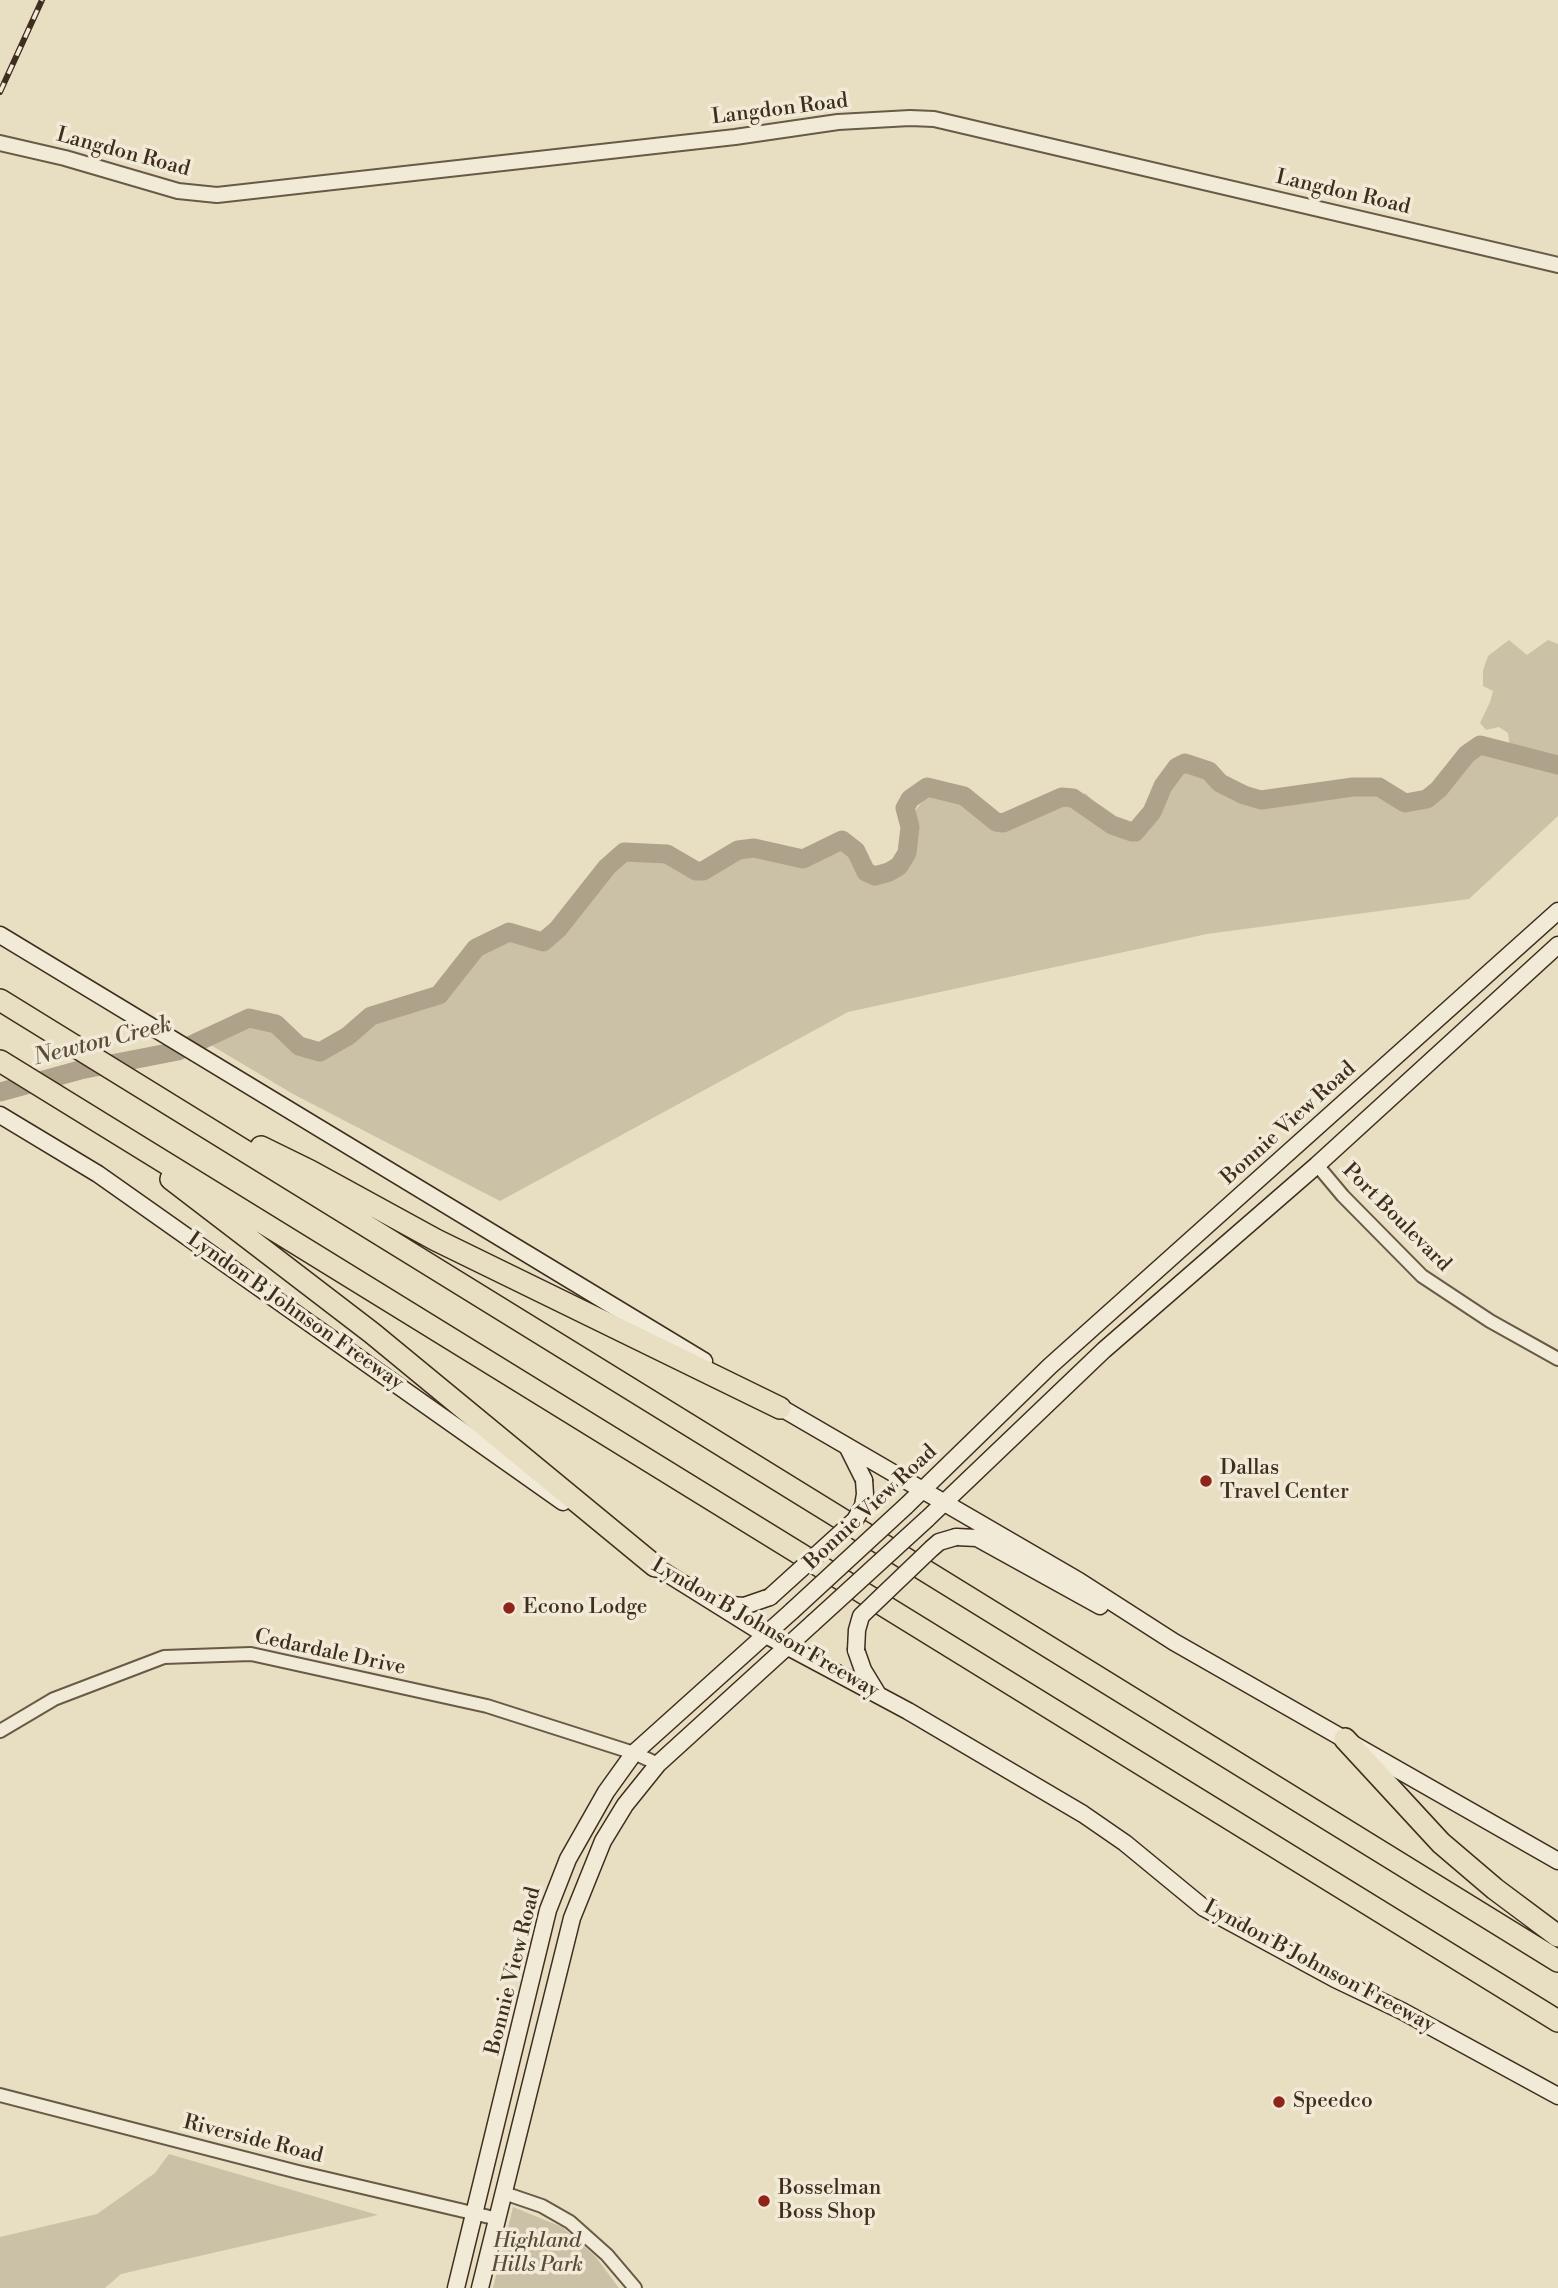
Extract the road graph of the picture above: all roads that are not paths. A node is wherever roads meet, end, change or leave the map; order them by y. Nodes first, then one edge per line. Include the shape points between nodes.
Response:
1 (0, 144) edge
2 (1558, 265) edge
3 (1558, 911) edge
4 (0, 935) edge
5 (1558, 944) edge
6 (0, 1000) edge
7 (0, 1061) edge
8 (146, 1091) junction
9 (81, 1110) junction
10 (0, 1115) edge
11 (1298, 1144) junction
12 (1317, 1165) junction
13 (1558, 1359) edge
14 (1050, 1366) junction
15 (1067, 1384) junction
16 (780, 1408) junction
17 (847, 1446) junction
18 (923, 1490) junction
19 (945, 1503) junction
20 (655, 1566) junction
21 (716, 1604) junction
22 (764, 1633) junction
23 (1174, 1642) junction
24 (788, 1645) junction
25 (878, 1695) junction
26 (0, 1731) edge
27 (1345, 1739) junction
28 (634, 1753) junction
29 (658, 1764) junction
30 (1558, 1860) edge
31 (548, 1910) junction
32 (570, 1926) junction
33 (1558, 1936) edge
34 (1558, 1961) edge
35 (1558, 2021) edge
36 (0, 2095) edge
37 (1558, 2096) edge
38 (504, 2193) junction
39 (475, 2214) junction
40 (498, 2219) junction
41 (456, 2288) edge
42 (480, 2288) edge
43 (635, 2288) edge

1 - 2 street, Langdon Road via 178,191 217,195 838,122 934,119
3 - 11 main road, Bonnie View Road
4 - 16 main road
5 - 12 main road, Bonnie View Road
6 - 8 highway
7 - 9 highway
8 - 16 highway via 310,1171 436,1240
8 - 34 highway
9 - 20 highway via 372,1333
9 - 35 highway
10 - 20 main road, Lyndon B Johnson Freeway via 98,1174
11 - 12 main road
11 - 14 main road, Bonnie View Road
12 - 13 street, Port Boulevard via 1422,1276
12 - 15 main road, Bonnie View Road
14 - 15 main road
14 - 18 main road, Bonnie View Road
15 - 19 main road, Bonnie View Road
16 - 17 main road
17 - 18 main road
17 - 21 main road, bridge via 864,1480 863,1506 855,1520 770,1597 744,1606
18 - 19 main road
18 - 22 main road, Bonnie View Road, bridge
19 - 23 main road
19 - 24 main road, Bonnie View Road, bridge
20 - 21 main road, Lyndon B Johnson Freeway
21 - 22 main road, Lyndon B Johnson Freeway
22 - 24 main road, Lyndon B Johnson Freeway
22 - 28 main road, Bonnie View Road
23 - 25 main road, bridge via 976,1538 956,1537 930,1549 861,1616 856,1650
23 - 27 main road
24 - 25 main road, Lyndon B Johnson Freeway
24 - 29 main road, Bonnie View Road
25 - 37 main road, Lyndon B Johnson Freeway via 1083,1814 1234,1926
26 - 28 street, Cedardale Drive via 54,1699 164,1657 251,1654 487,1706
27 - 30 main road
27 - 33 highway via 1441,1843
28 - 29 street, Cedardale Drive
28 - 31 main road, Bonnie View Road via 587,1823
29 - 32 main road, Bonnie View Road via 607,1834
31 - 32 main road
31 - 39 main road, Bonnie View Road
32 - 38 main road, Bonnie View Road
36 - 39 street, Riverside Road
38 - 40 main road, Bonnie View Road
38 - 43 street via 570,2222
39 - 40 street, Riverside Road
39 - 41 main road, Bonnie View Road
40 - 42 main road, Bonnie View Road

